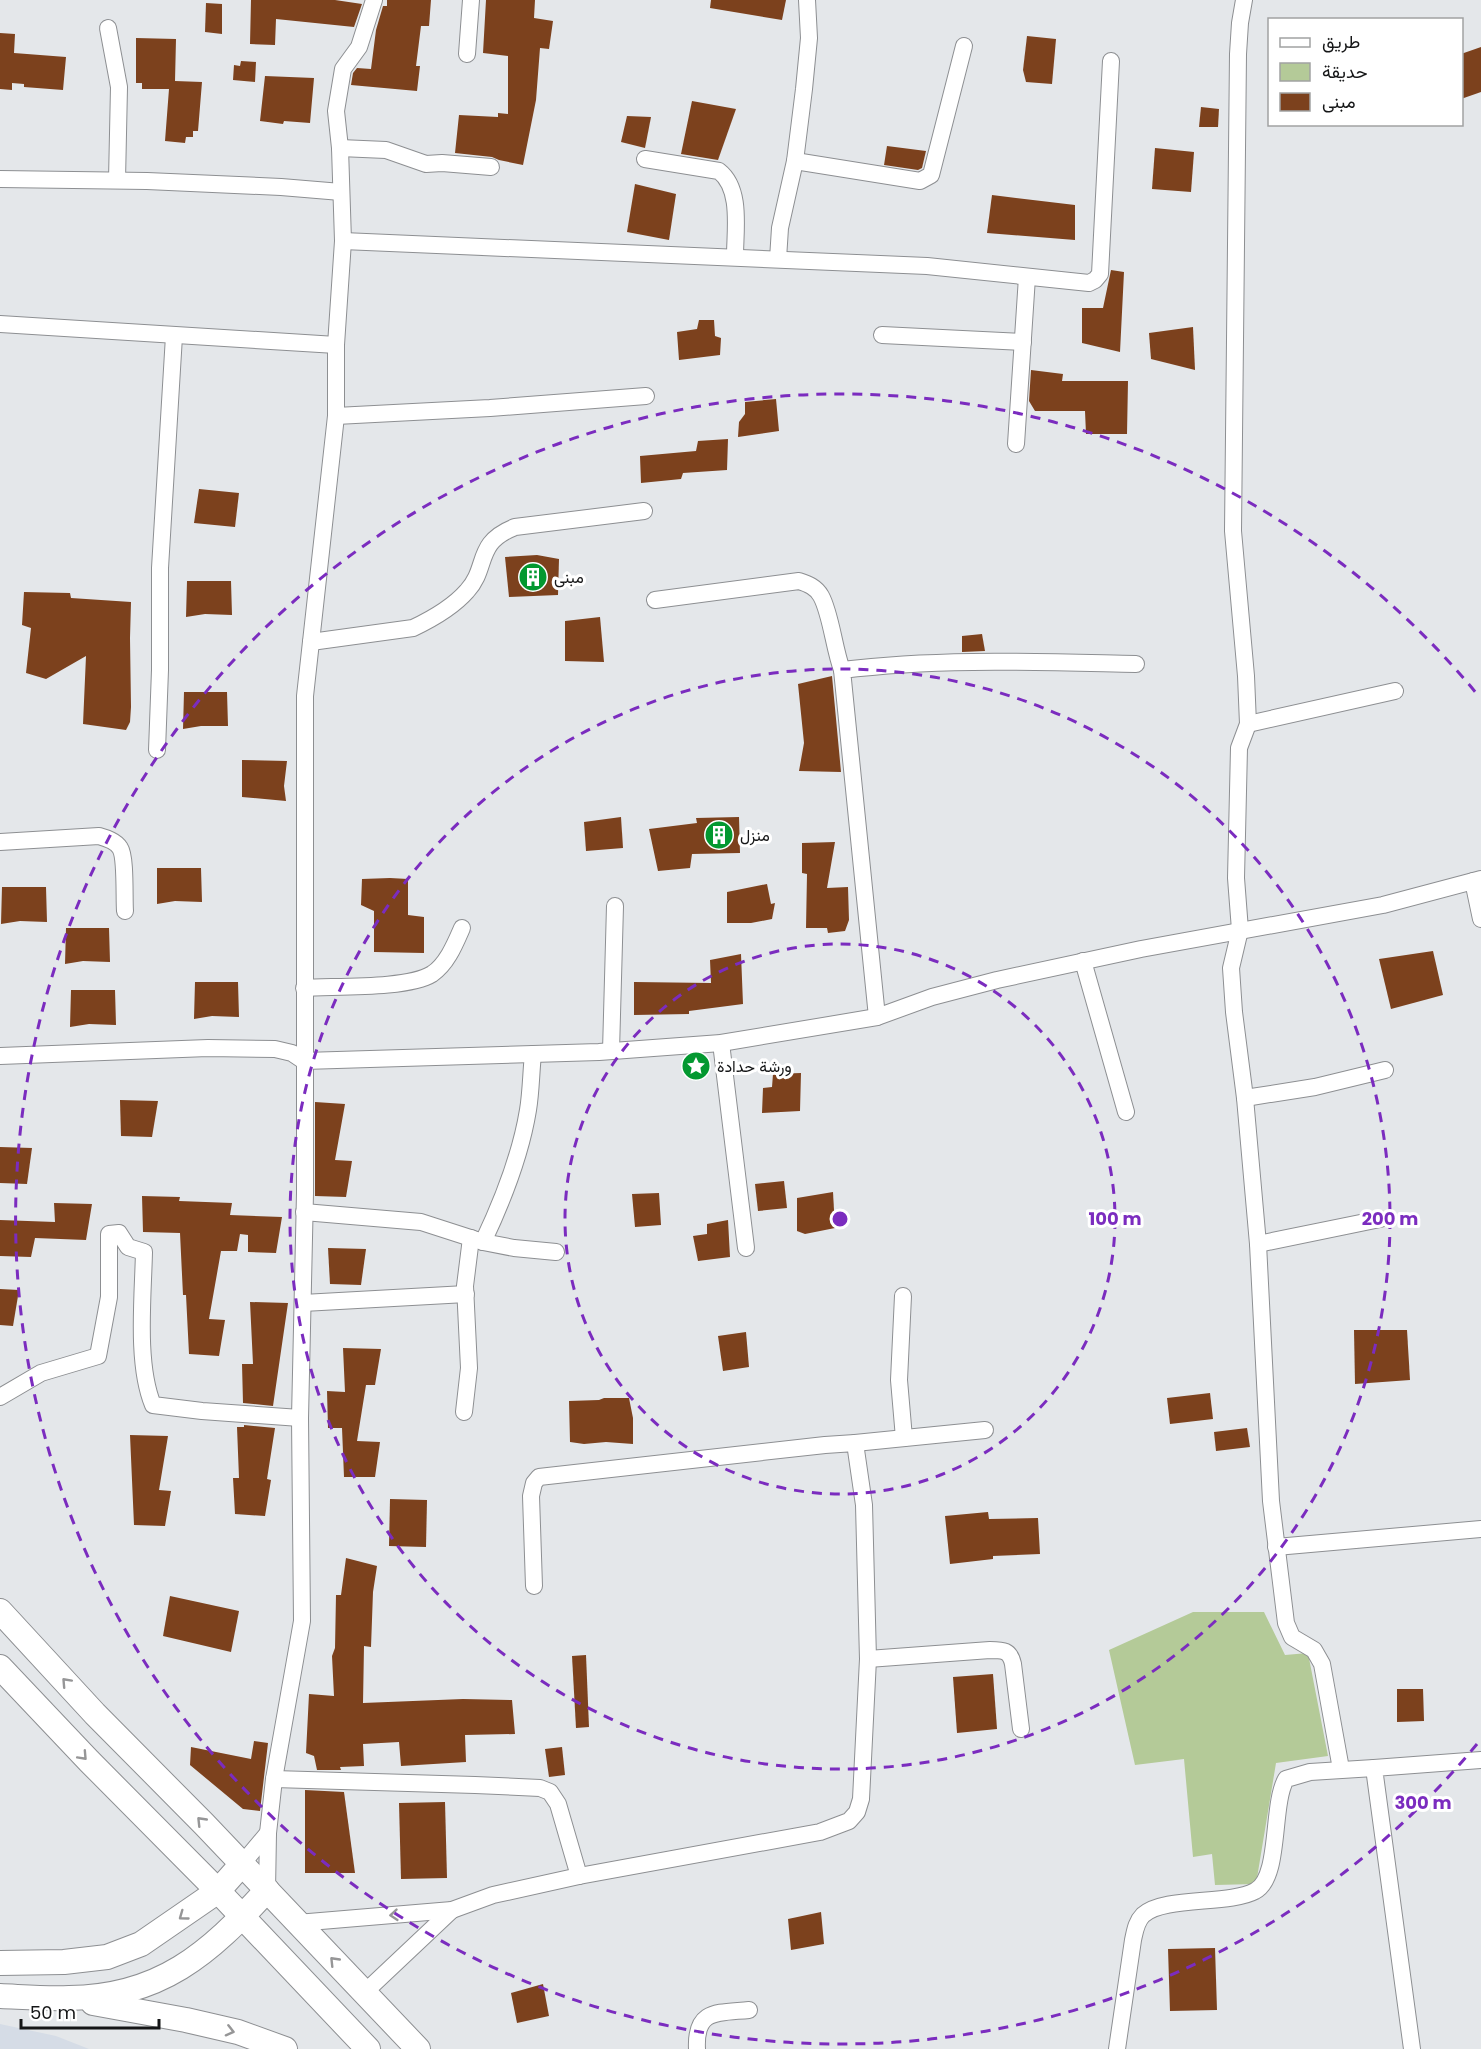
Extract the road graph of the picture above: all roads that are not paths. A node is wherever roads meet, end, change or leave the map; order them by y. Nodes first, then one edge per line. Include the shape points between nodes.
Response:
1 (374, 0) edge
2 (471, 0) edge
3 (807, 0) edge
4 (1244, 0) edge
5 (108, 28) dead end
6 (964, 46) dead end
7 (467, 54) dead end
8 (1111, 61) dead end
9 (340, 148) junction
10 (645, 159) dead end
11 (795, 162) junction
12 (491, 167) dead end
13 (0, 179) edge
14 (117, 180) junction
15 (341, 192) junction
16 (343, 241) junction
17 (735, 256) junction
18 (778, 259) junction
19 (1027, 277) junction
20 (0, 324) edge
21 (882, 335) dead end
22 (174, 336) junction
23 (1023, 342) junction
24 (336, 345) junction
25 (646, 396) dead end
26 (336, 416) junction
27 (1016, 444) dead end
28 (644, 510) dead end
29 (655, 600) dead end
30 (311, 642) junction
31 (1136, 664) dead end
32 (842, 670) junction
33 (1395, 691) dead end
34 (1248, 724) junction
35 (157, 750) dead end
36 (0, 842) edge
37 (1477, 880) edge
38 (615, 906) dead end
39 (124, 911) dead end
40 (1481, 919) edge
41 (462, 928) dead end
42 (1240, 930) junction
43 (1083, 961) junction
44 (304, 988) junction
45 (877, 1017) junction
46 (721, 1043) junction
47 (611, 1051) junction
48 (533, 1054) junction
49 (0, 1056) edge
50 (304, 1061) junction
51 (1385, 1070) dead end
52 (1245, 1098) junction
53 (1126, 1112) dead end
54 (304, 1212) junction
55 (1380, 1218) dead end
56 (477, 1240) junction
57 (1258, 1244) junction
58 (746, 1248) dead end
59 (556, 1252) dead end
60 (466, 1294) junction
61 (903, 1296) dead end
62 (303, 1303) junction
63 (0, 1398) edge
64 (465, 1412) dead end
65 (300, 1418) junction
66 (985, 1430) dead end
67 (904, 1438) junction
68 (855, 1443) junction
69 (1481, 1529) edge
70 (1276, 1547) junction
71 (534, 1586) dead end
72 (0, 1611) edge
73 (868, 1659) junction
74 (0, 1667) edge
75 (1021, 1729) dead end
76 (1481, 1760) edge
77 (1374, 1768) junction
78 (1341, 1769) junction
79 (274, 1779) junction
80 (268, 1833) junction
81 (242, 1864) junction
82 (579, 1876) junction
83 (267, 1890) junction
84 (218, 1891) junction
85 (452, 1910) junction
86 (243, 1917) junction
87 (297, 1923) junction
88 (0, 1963) edge
89 (364, 1993) junction
90 (0, 1996) edge
91 (70, 1998) junction
92 (749, 2010) dead end
93 (285, 2049) edge
94 (368, 2049) edge
95 (418, 2049) edge
96 (697, 2049) edge
97 (1117, 2049) edge
98 (1412, 2049) edge

1 - 9 street via 359,47 343,69 336,111
2 - 7 street
3 - 11 street via 809,38
4 - 34 street via 1238,66 1233,531
5 - 14 street via 119,87
6 - 11 street via 931,175 920,181
8 - 19 street via 1100,274 1089,283
9 - 12 street via 386,150 426,164
9 - 15 street
10 - 17 street via 718,171 724,176 734,194
11 - 18 street via 780,228
13 - 14 street
14 - 15 street
15 - 16 street
16 - 17 street
16 - 24 street
17 - 18 street
18 - 19 street via 927,266
19 - 23 street
20 - 22 street
21 - 23 street
22 - 24 street
22 - 35 street via 160,567
23 - 27 street
24 - 26 street
25 - 26 street
26 - 30 street
28 - 30 street via 501,532 487,549 468,591 427,621 413,628
29 - 32 street via 798,581 812,585 821,596
30 - 44 street via 305,696
31 - 32 street via 1016,662 879,665
32 - 45 street
33 - 34 street
34 - 42 street via 1238,763 1236,878
36 - 39 street via 99,836 114,842 123,857
37 - 40 street
37 - 42 street via 1383,905
38 - 47 street
41 - 44 street via 453,949 439,968 426,977 406,983
42 - 43 street
42 - 52 street via 1231,968
43 - 45 street via 998,980
43 - 53 street
44 - 50 street
45 - 46 street
46 - 47 street
46 - 58 street
47 - 48 street
48 - 50 street
48 - 56 street via 522,1133 503,1194
49 - 50 street via 274,1048
50 - 54 street
51 - 52 street via 1315,1088
52 - 57 street
54 - 56 street via 421,1222
54 - 62 street
55 - 57 street
56 - 59 street
56 - 60 street
57 - 70 street
60 - 62 street
60 - 64 street via 469,1368
61 - 67 street via 899,1380
62 - 65 street
63 - 65 street via 42,1373 98,1356 110,1297 109,1234 119,1233 128,1247 144,1252 143,1354 153,1405
65 - 79 street via 302,1621
66 - 67 street
67 - 68 street
68 - 71 street via 539,1477 531,1496
68 - 73 street via 864,1505
69 - 70 street
70 - 78 street via 1286,1623 1292,1637 1314,1650 1322,1664
81 -> 72 main road
73 - 75 street via 990,1650 1008,1653 1013,1664
73 - 82 street via 861,1799 849,1821 820,1832
74 -> 84 main road
76 - 77 street
77 - 78 street
77 - 98 street
78 - 97 street via 1286,1779 1277,1808 1268,1874 1256,1891 1172,1905 1143,1915 1133,1940
79 - 80 street
79 - 82 street via 540,1788 550,1792 558,1804
80 - 81 street
80 - 83 street
81 - 83 main road
81 - 84 main road
82 - 85 street via 493,1895
83 - 86 main road
83 - 87 main road
84 - 86 main road
84 -> 88 main road via 141,1944 107,1957
85 -> 87 street
85 - 89 street
86 - 91 main road via 182,1969 145,1987
86 - 94 main road
89 -> 87 main road
89 - 95 main road
90 - 91 main road
91 -> 93 main road via 238,2032
92 - 96 street via 707,2017 700,2023

